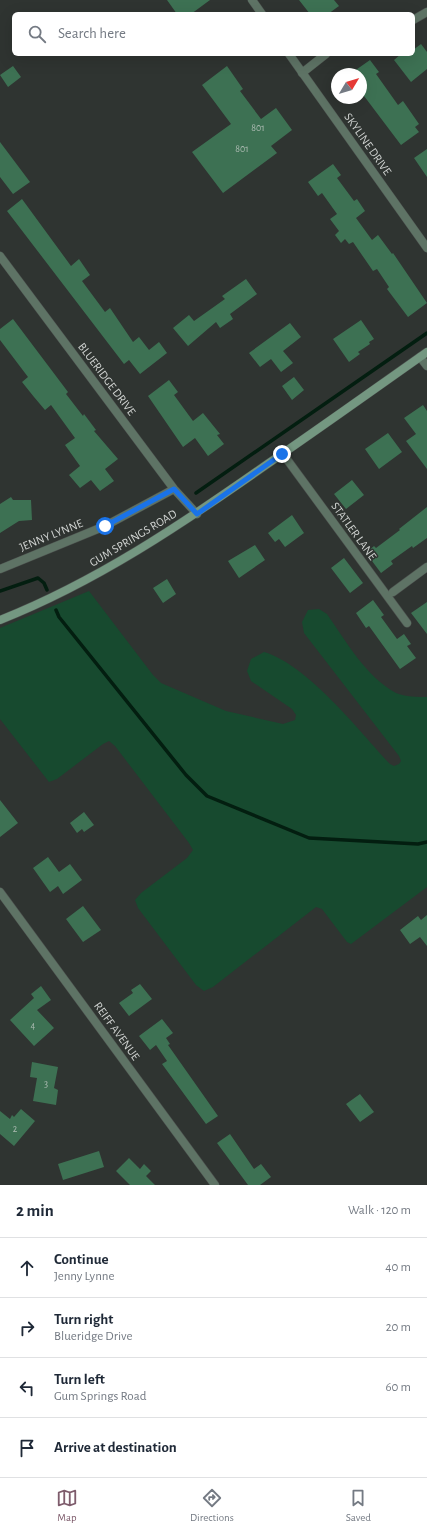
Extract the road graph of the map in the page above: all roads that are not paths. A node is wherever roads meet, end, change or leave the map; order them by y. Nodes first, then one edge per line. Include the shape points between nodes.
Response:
1 (252, 0) edge
2 (261, 12) edge
3 (427, 12) edge
4 (415, 19) edge
5 (290, 56) edge
6 (323, 56) edge
7 (302, 73) junction
8 (427, 248) edge
9 (0, 256) edge
10 (424, 355) edge
11 (427, 366) edge
12 (282, 454) junction
13 (174, 489) junction
14 (197, 514) junction
15 (427, 567) edge
16 (0, 568) edge
17 (393, 592) dead end
18 (0, 620) edge
19 (407, 623) dead end
20 (0, 892) edge
21 (215, 1185) edge

1 - 2 street
3 - 4 street
5 - 7 street, SKYLINE DRIVE
6 - 7 street
7 - 8 street, SKYLINE DRIVE
9 - 13 street, BLUERIDGE DRIVE
10 - 11 street
10 - 12 main road, GUM SPRINGS ROAD
12 - 14 main road, GUM SPRINGS ROAD
12 - 19 street, STATLER LANE
13 - 14 street, BLUERIDGE DRIVE
13 - 16 street, JENNY LYNNE via 105,526
14 - 18 main road, GUM SPRINGS ROAD via 113,566
15 - 17 street
20 - 21 street, REIFF AVENUE

